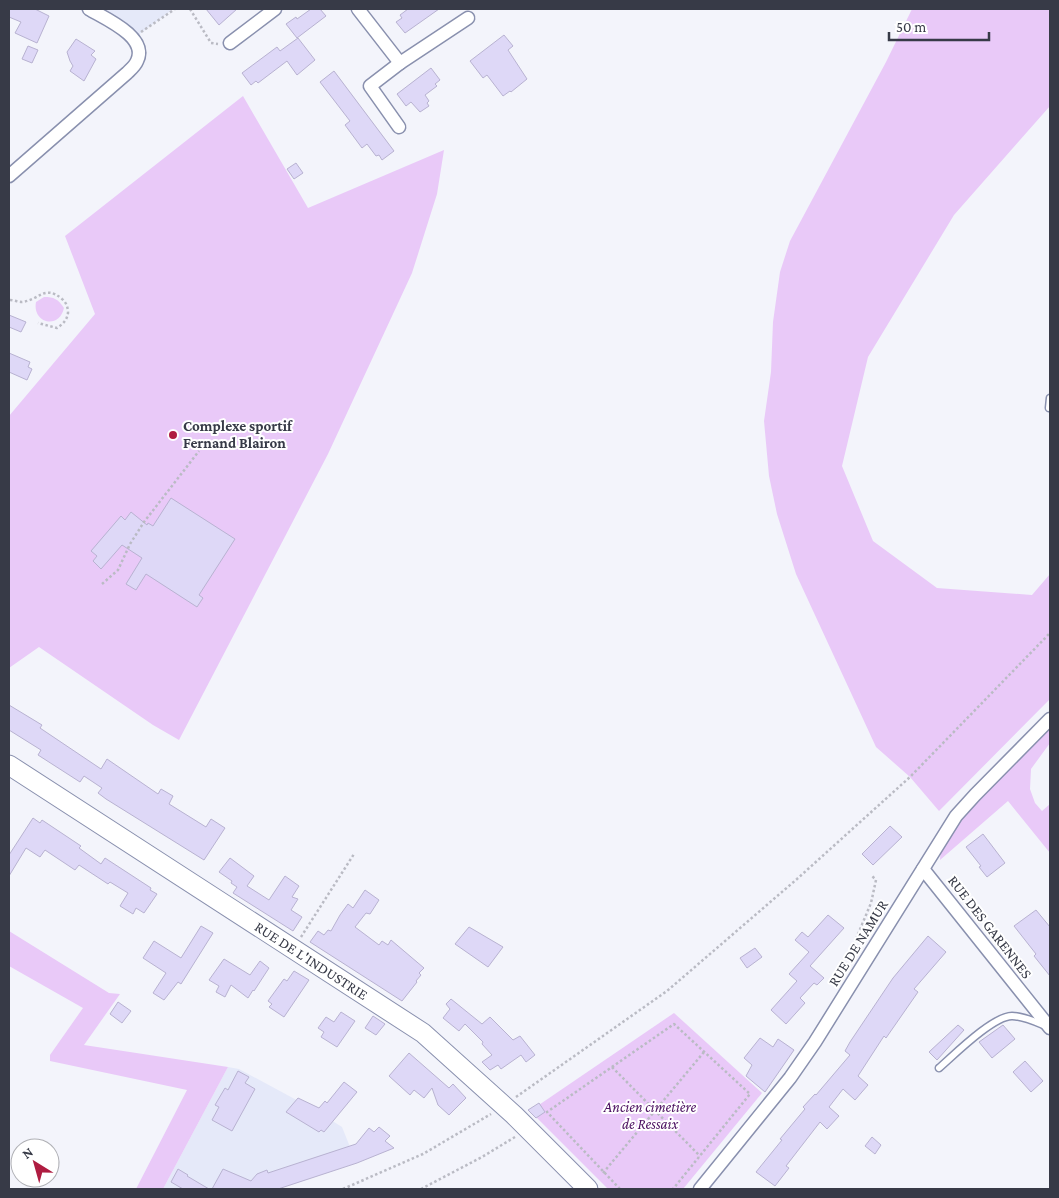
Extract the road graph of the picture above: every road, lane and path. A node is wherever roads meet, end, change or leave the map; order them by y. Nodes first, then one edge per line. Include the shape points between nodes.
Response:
1 (89, 9) edge
2 (175, 9) edge
3 (190, 9) edge
4 (275, 9) edge
5 (358, 9) edge
6 (468, 18) dead end
7 (130, 35) junction
8 (230, 43) joint
9 (400, 63) junction
10 (400, 127) dead end
11 (9, 176) edge
12 (10, 300) dead end
13 (38, 323) dead end
14 (1050, 398) edge
15 (1049, 408) edge
16 (199, 451) dead end
17 (102, 584) dead end
18 (1050, 632) edge
19 (1050, 719) edge
20 (9, 765) edge
21 (354, 854) dead end
22 (923, 869) junction
23 (871, 875) dead end
24 (856, 939) dead end
25 (294, 949) junction
26 (1050, 1028) edge
27 (704, 1052) junction
28 (612, 1067) junction
29 (939, 1068) dead end
30 (503, 1106) junction
31 (655, 1110) junction
32 (527, 1129) junction
33 (700, 1156) junction
34 (603, 1173) junction
35 (343, 1189) edge
36 (421, 1189) edge
37 (588, 1189) edge
38 (620, 1189) edge
39 (673, 1189) edge
40 (700, 1189) edge

1 - 7 street
2 - 7 path
3 - 8 path via 211,43
4 - 8 street
5 - 9 street
6 - 9 street
7 - 11 street via 139,49 138,61 128,73
9 - 10 street via 370,86
12 - 13 path via 21,302 50,292 65,301 68,308 64,323 57,328
14 - 15 lane
16 - 17 path via 144,522 118,570
18 - 30 path via 910,777 790,885 667,991
19 - 22 street, RUE DE NAMUR via 956,816
20 - 25 street, RUE DE L'INDUSTRIE
21 - 25 path
22 - 26 street, RUE DES GARENNES
22 - 40 street, RUE DE NAMUR via 790,1078
23 - 24 path via 876,880 871,903
25 - 30 street, RUE DE L'INDUSTRIE via 423,1033
26 - 29 lane via 1018,1017 1003,1017
27 - 28 path via 674,1024
27 - 31 path
27 - 33 path via 750,1094
28 - 31 path
28 - 34 path via 546,1112
30 - 32 street, RUE DE L'INDUSTRIE
30 - 35 path via 422,1154
31 - 33 path
31 - 34 path
32 - 36 path
32 - 37 street, RUE DE L'INDUSTRIE
33 - 39 path
34 - 38 path

